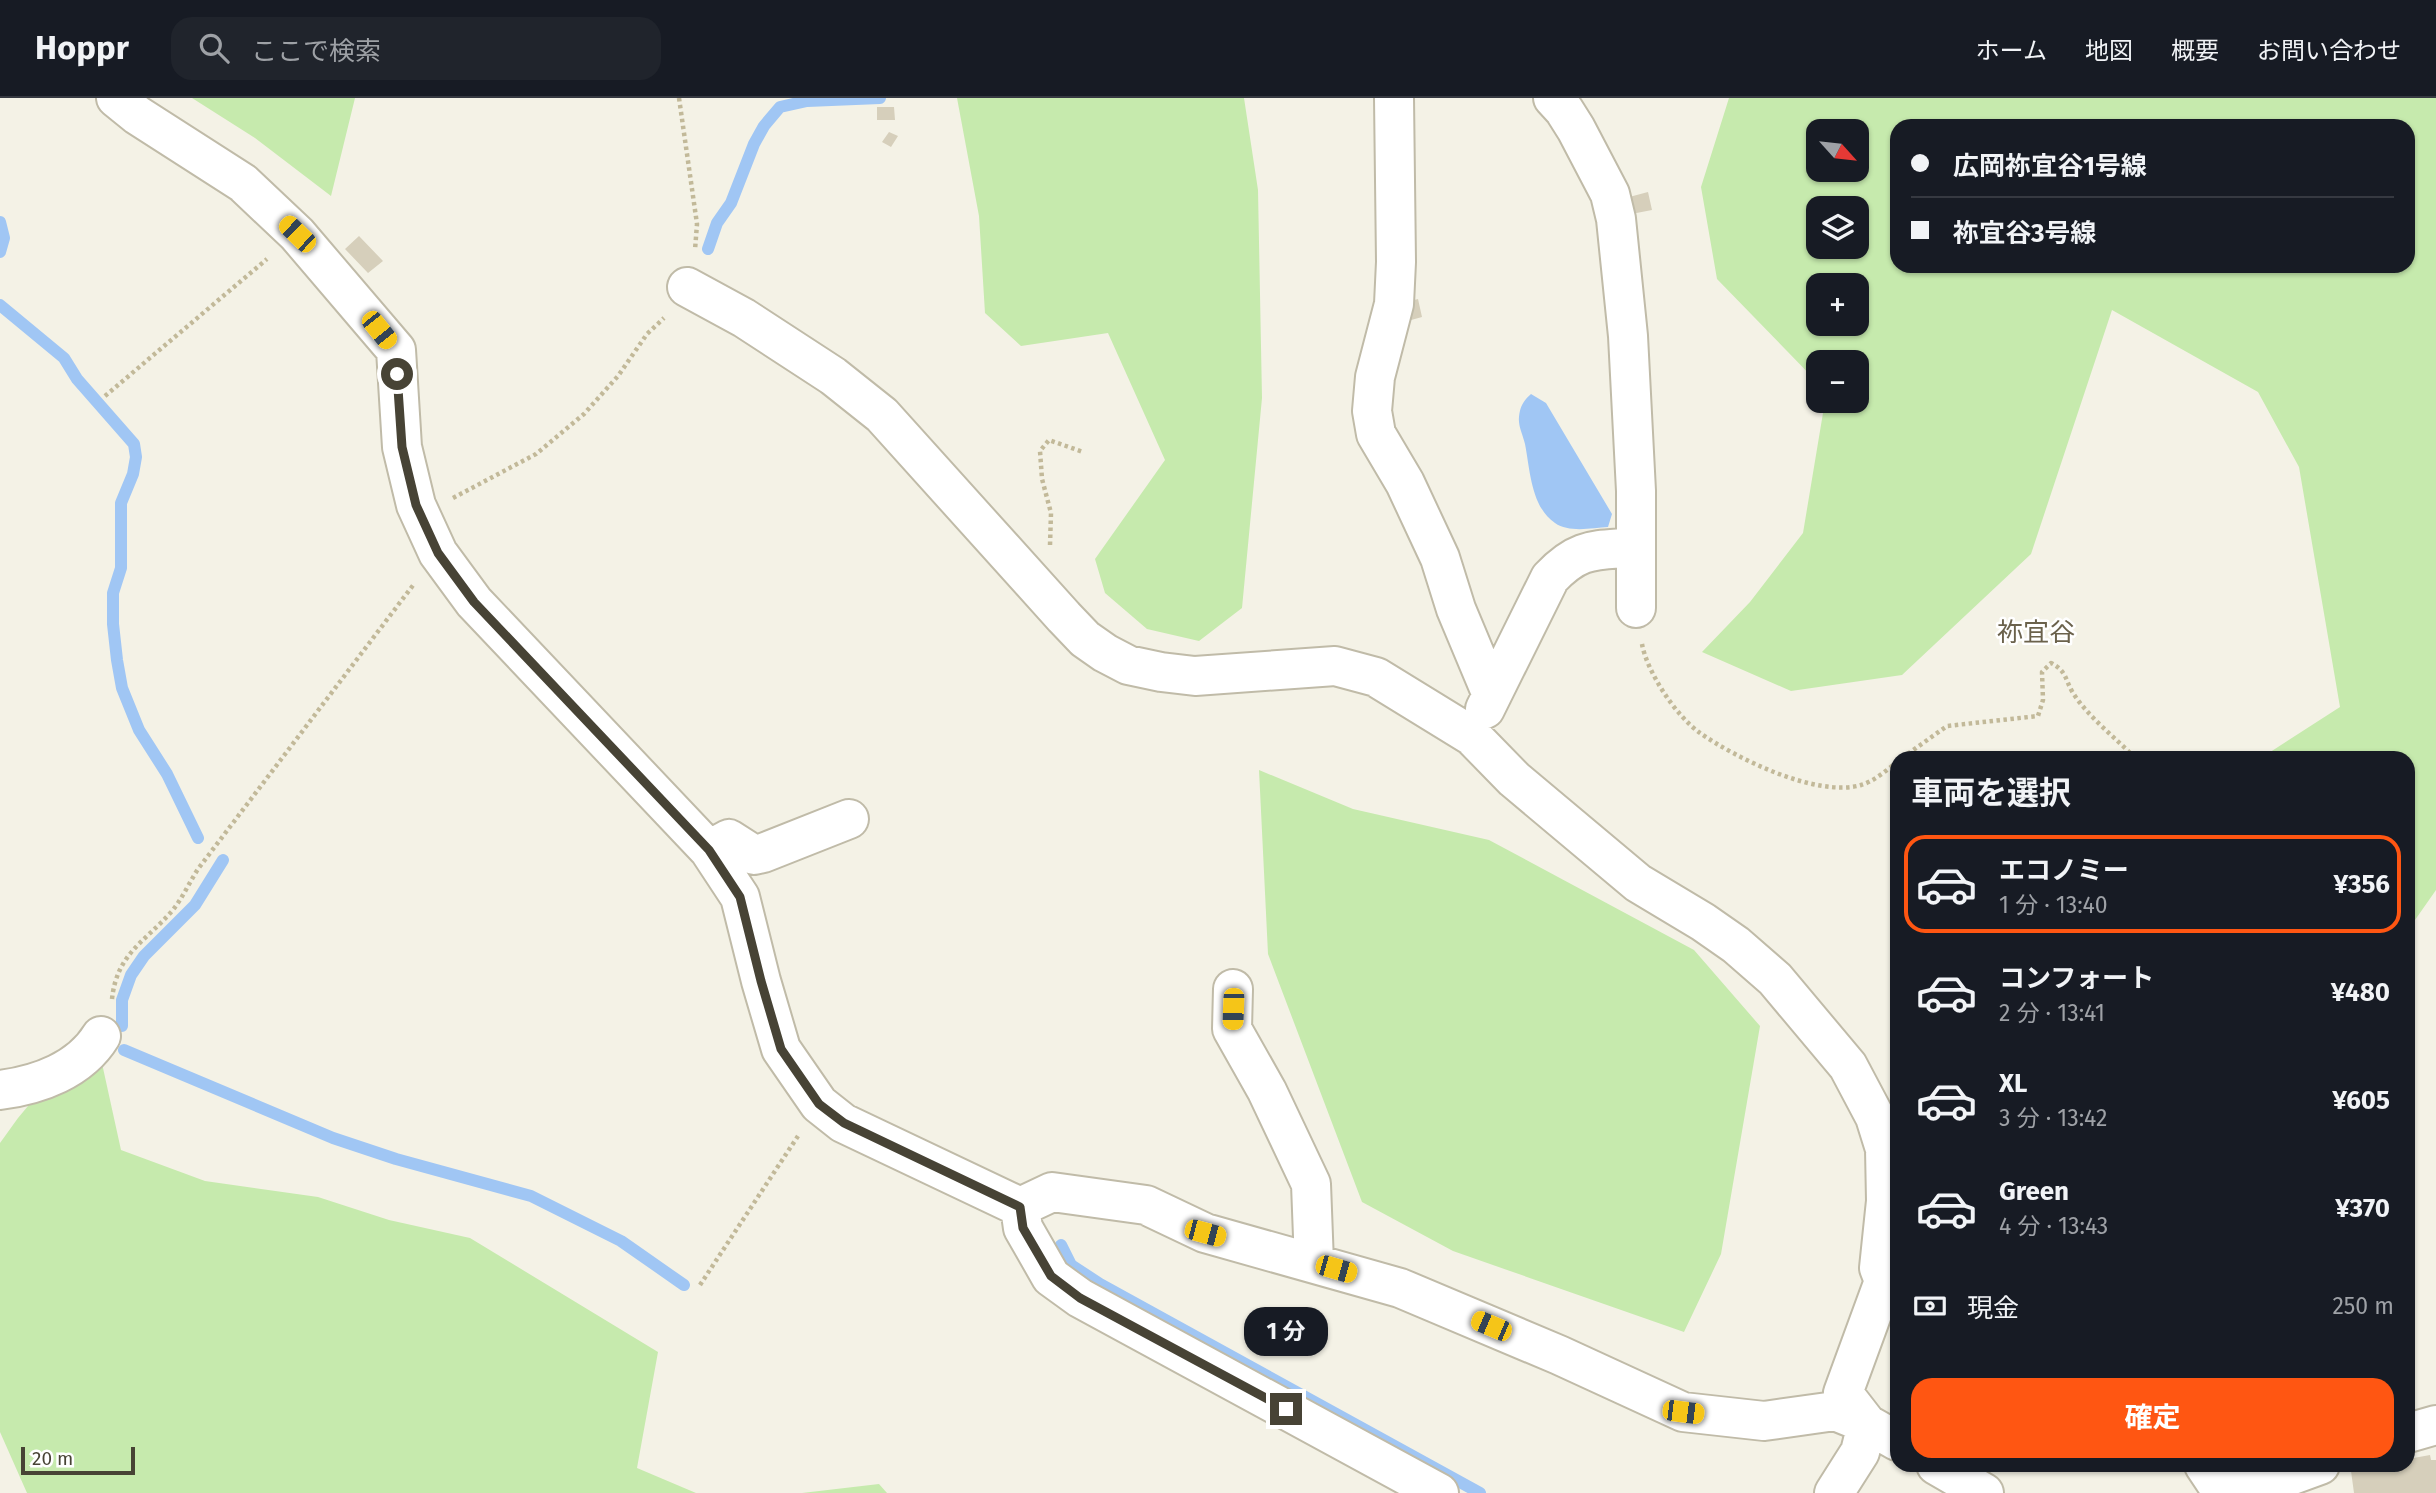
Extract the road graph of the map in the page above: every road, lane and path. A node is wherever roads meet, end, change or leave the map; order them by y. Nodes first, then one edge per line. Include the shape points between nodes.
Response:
1 (116, 98) edge
2 (679, 98) edge
3 (1394, 98) edge
4 (1553, 98) edge
5 (297, 234) junction
6 (687, 287) junction
7 (105, 396) dead end
8 (1083, 452) dead end
9 (416, 505) junction
10 (1636, 547) junction
11 (438, 553) junction
12 (1036, 585) junction
13 (1636, 608) joint
14 (1492, 695) junction
15 (1472, 736) junction
16 (1912, 751) edge
17 (2128, 751) edge
18 (1890, 767) edge
19 (849, 819) dead end
20 (709, 850) junction
21 (1233, 989) dead end
22 (101, 1036) joint
23 (0, 1090) edge
24 (819, 1104) junction
25 (1020, 1207) junction
26 (1314, 1263) junction
27 (1890, 1279) edge
28 (1890, 1282) edge
29 (700, 1285) dead end
30 (2436, 1425) edge
31 (2415, 1431) edge
32 (1882, 1433) edge
33 (1949, 1472) edge
34 (2301, 1472) edge
35 (2202, 1476) edge
36 (1439, 1493) edge
37 (1834, 1493) edge
38 (1984, 1493) edge

1 - 5 street via 243,183
2 - 6 path via 697,224 694,273
3 - 14 street via 1394,304 1375,377 1372,411 1376,434 1440,558
4 - 10 street via 1576,129 1610,194 1616,219 1628,336
5 - 7 path
5 - 9 street via 396,350 402,447
6 - 9 path via 681,303 647,334 618,376 536,454 457,498
6 - 12 street via 833,376 882,415
8 - 12 path via 1049,440 1040,451 1051,513 1051,543
9 - 11 street
10 - 13 street
10 - 14 street via 1596,549 1564,563 1550,578
11 - 20 street via 474,602
11 - 22 path via 198,869 172,911 120,967 110,1022
12 - 15 street via 1085,639 1128,665 1195,676 1335,666 1376,677
13 - 18 path via 1645,660 1671,703 1698,732 1755,766 1809,783 1862,785
14 - 15 street
15 - 27 street via 1514,779 1639,883 1703,922 1775,979 1848,1066 1875,1117 1885,1149 1886,1201 1879,1268
16 - 17 path via 1947,726 2038,716 2043,701 2042,671 2051,663 2061,668 2084,707
19 - 20 street via 754,855 729,839
20 - 24 street via 740,897 781,1049
21 - 26 street via 1233,1029 1311,1184
22 - 23 street via 93,1048 49,1080
24 - 25 street via 844,1123
24 - 29 path
25 - 26 street via 1052,1192 1146,1205 1205,1233
25 - 36 street via 1023,1228 1051,1276 1080,1298
26 - 32 street via 1400,1288 1683,1412 1764,1422 1835,1411
28 - 32 street via 1843,1393
30 - 31 street
32 - 37 street via 1860,1452
33 - 38 street
34 - 35 street via 2248,1491 2218,1486

